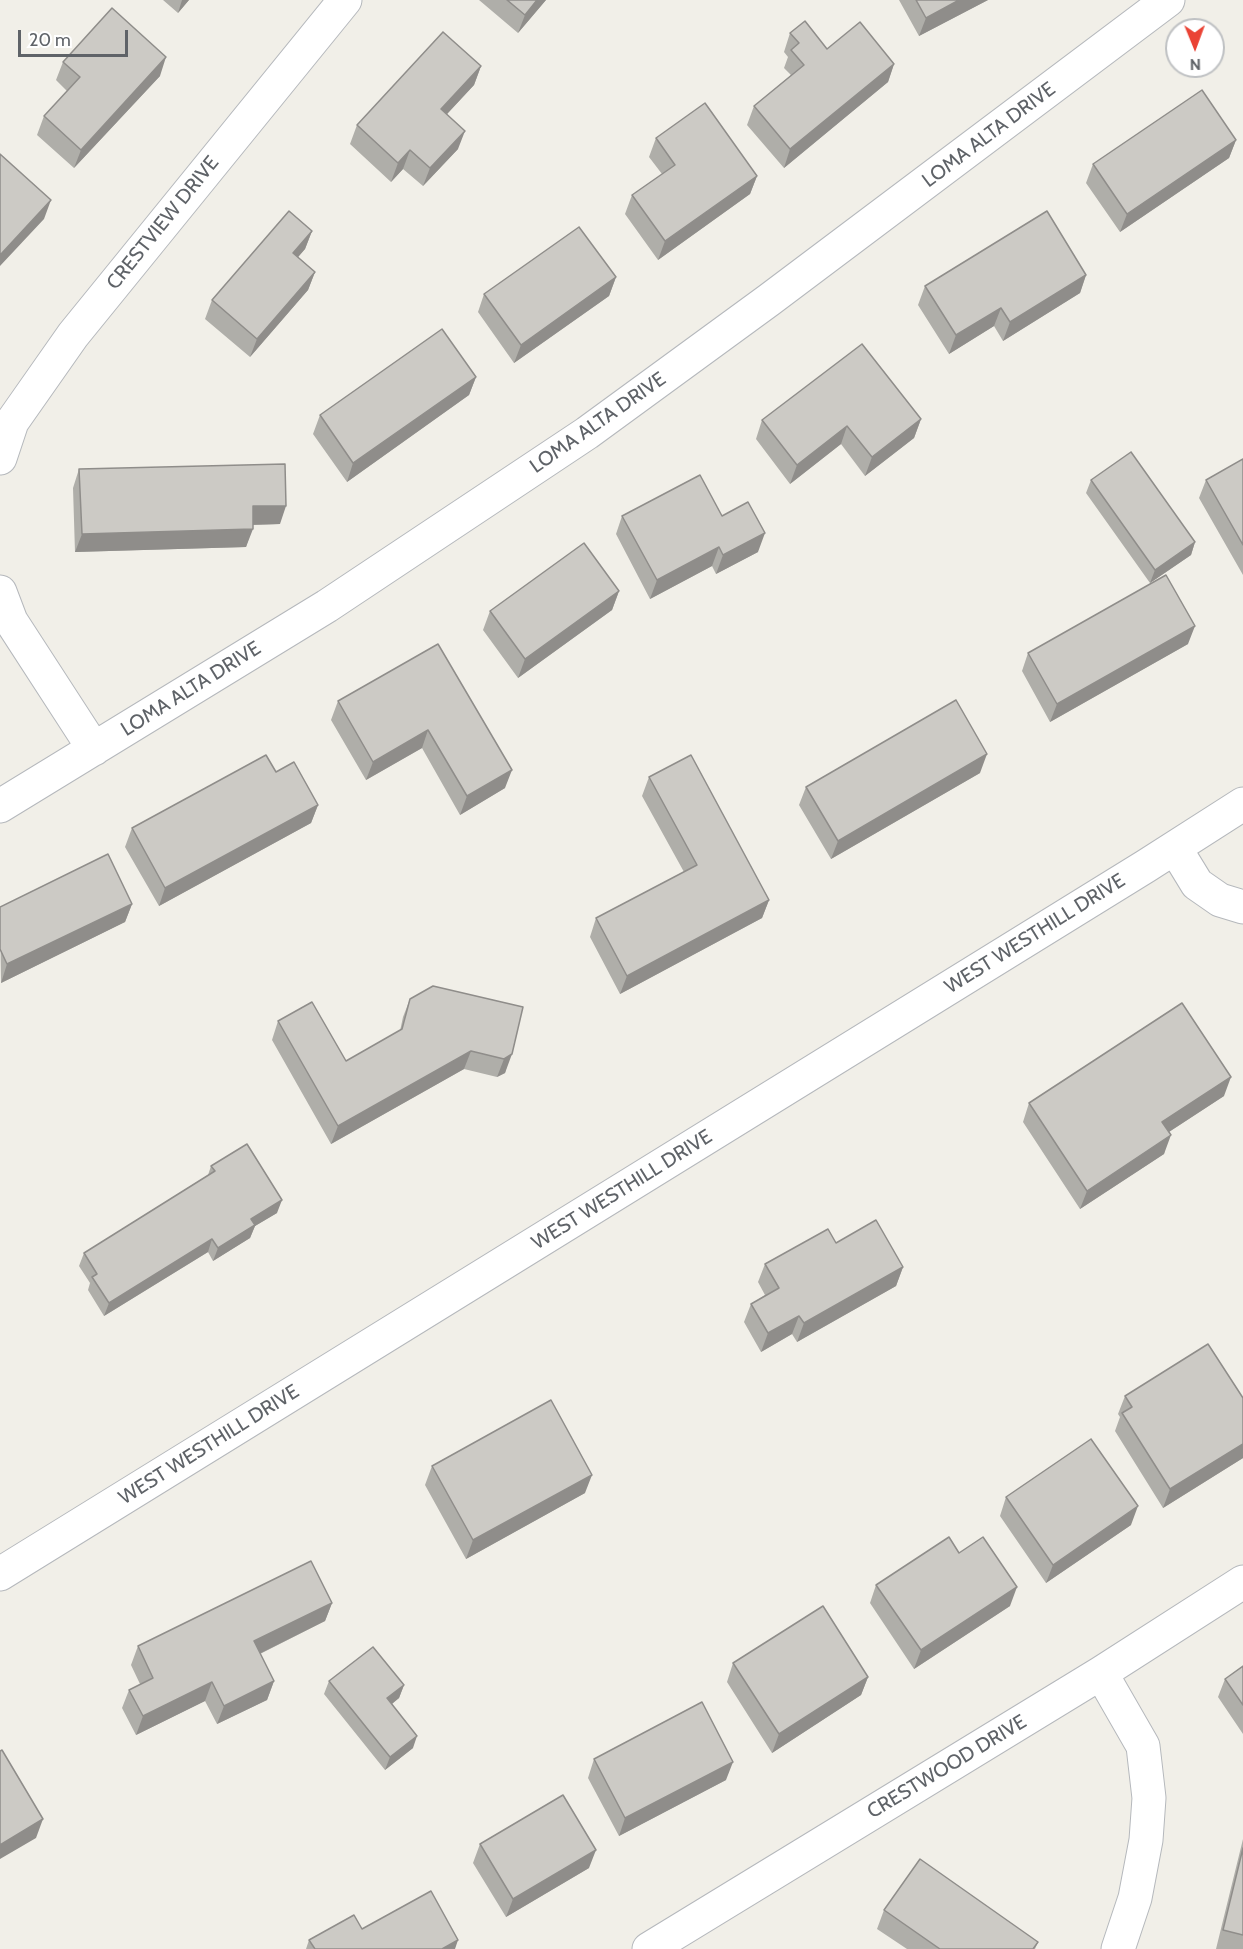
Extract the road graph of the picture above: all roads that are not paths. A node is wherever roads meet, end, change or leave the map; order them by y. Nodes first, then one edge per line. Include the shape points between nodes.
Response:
1 (345, 0) edge
2 (1168, 0) edge
3 (0, 458) edge
4 (0, 592) edge
5 (94, 749) junction
6 (1243, 804) edge
7 (0, 806) edge
8 (1175, 848) junction
9 (1243, 907) edge
10 (0, 1574) edge
11 (1243, 1582) edge
12 (1101, 1673) junction
13 (649, 1949) edge
14 (1118, 1949) edge

1 - 3 street, CRESTVIEW DRIVE via 73,335 12,422
2 - 5 street, LOMA ALTA DRIVE via 587,434 327,606
4 - 5 street via 11,621
5 - 7 street, LOMA ALTA DRIVE
6 - 8 street, WEST WESTHILL DRIVE
8 - 9 street via 1197,884 1220,900
8 - 10 street, WEST WESTHILL DRIVE
11 - 12 street, CRESTWOOD DRIVE
12 - 13 street, CRESTWOOD DRIVE
12 - 14 street via 1143,1746 1149,1798 1135,1898

